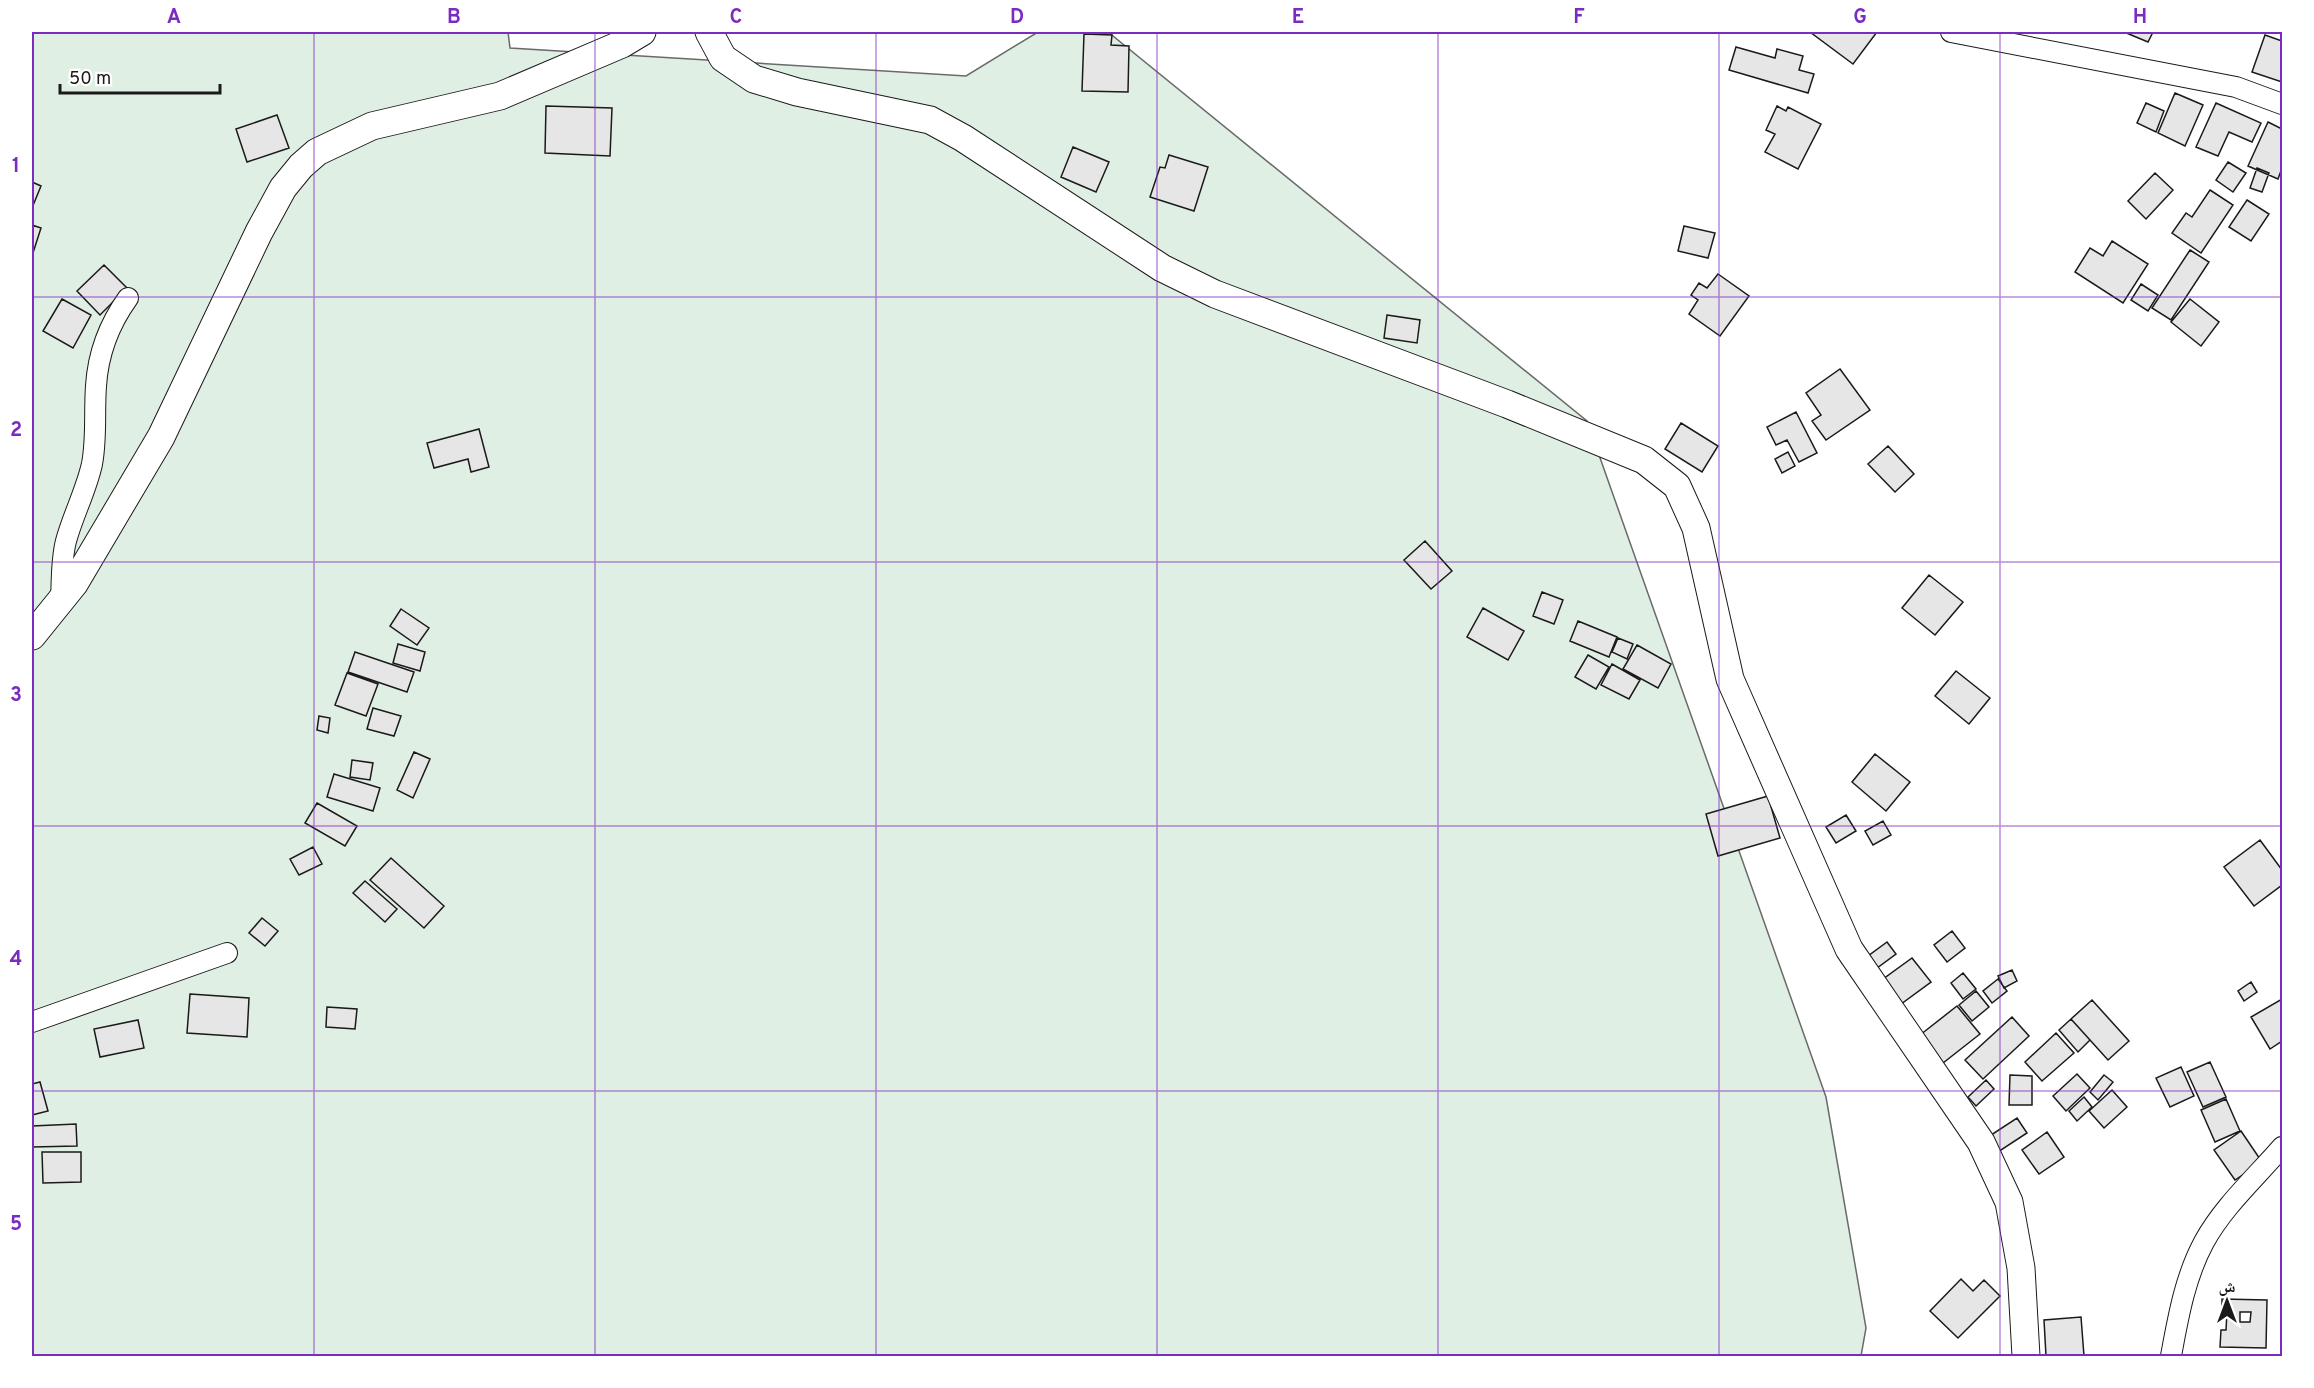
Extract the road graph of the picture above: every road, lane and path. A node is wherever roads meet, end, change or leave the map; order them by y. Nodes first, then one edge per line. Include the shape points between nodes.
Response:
1 (642, 32) edge
2 (709, 32) edge
3 (1951, 32) edge
4 (2283, 104) edge
5 (129, 298) dead end
6 (61, 600) junction
7 (32, 636) edge
8 (227, 953) dead end
9 (32, 1022) edge
10 (2283, 1147) edge
11 (2026, 1356) edge
12 (2171, 1356) edge

1 - 6 street via 500,96 372,126 317,152 301,166 283,188 259,232 161,437 74,585
2 - 11 street via 723,58 754,79 796,92 930,120 1162,268 1215,294 1644,460 1677,486 1696,528 1730,679 1848,949 1981,1142 2009,1202 2021,1268
3 - 4 street via 2236,87
5 - 6 street via 104,343 99,363 92,462 65,543
6 - 7 street
8 - 9 street
10 - 12 street via 2220,1217 2204,1243 2188,1279

